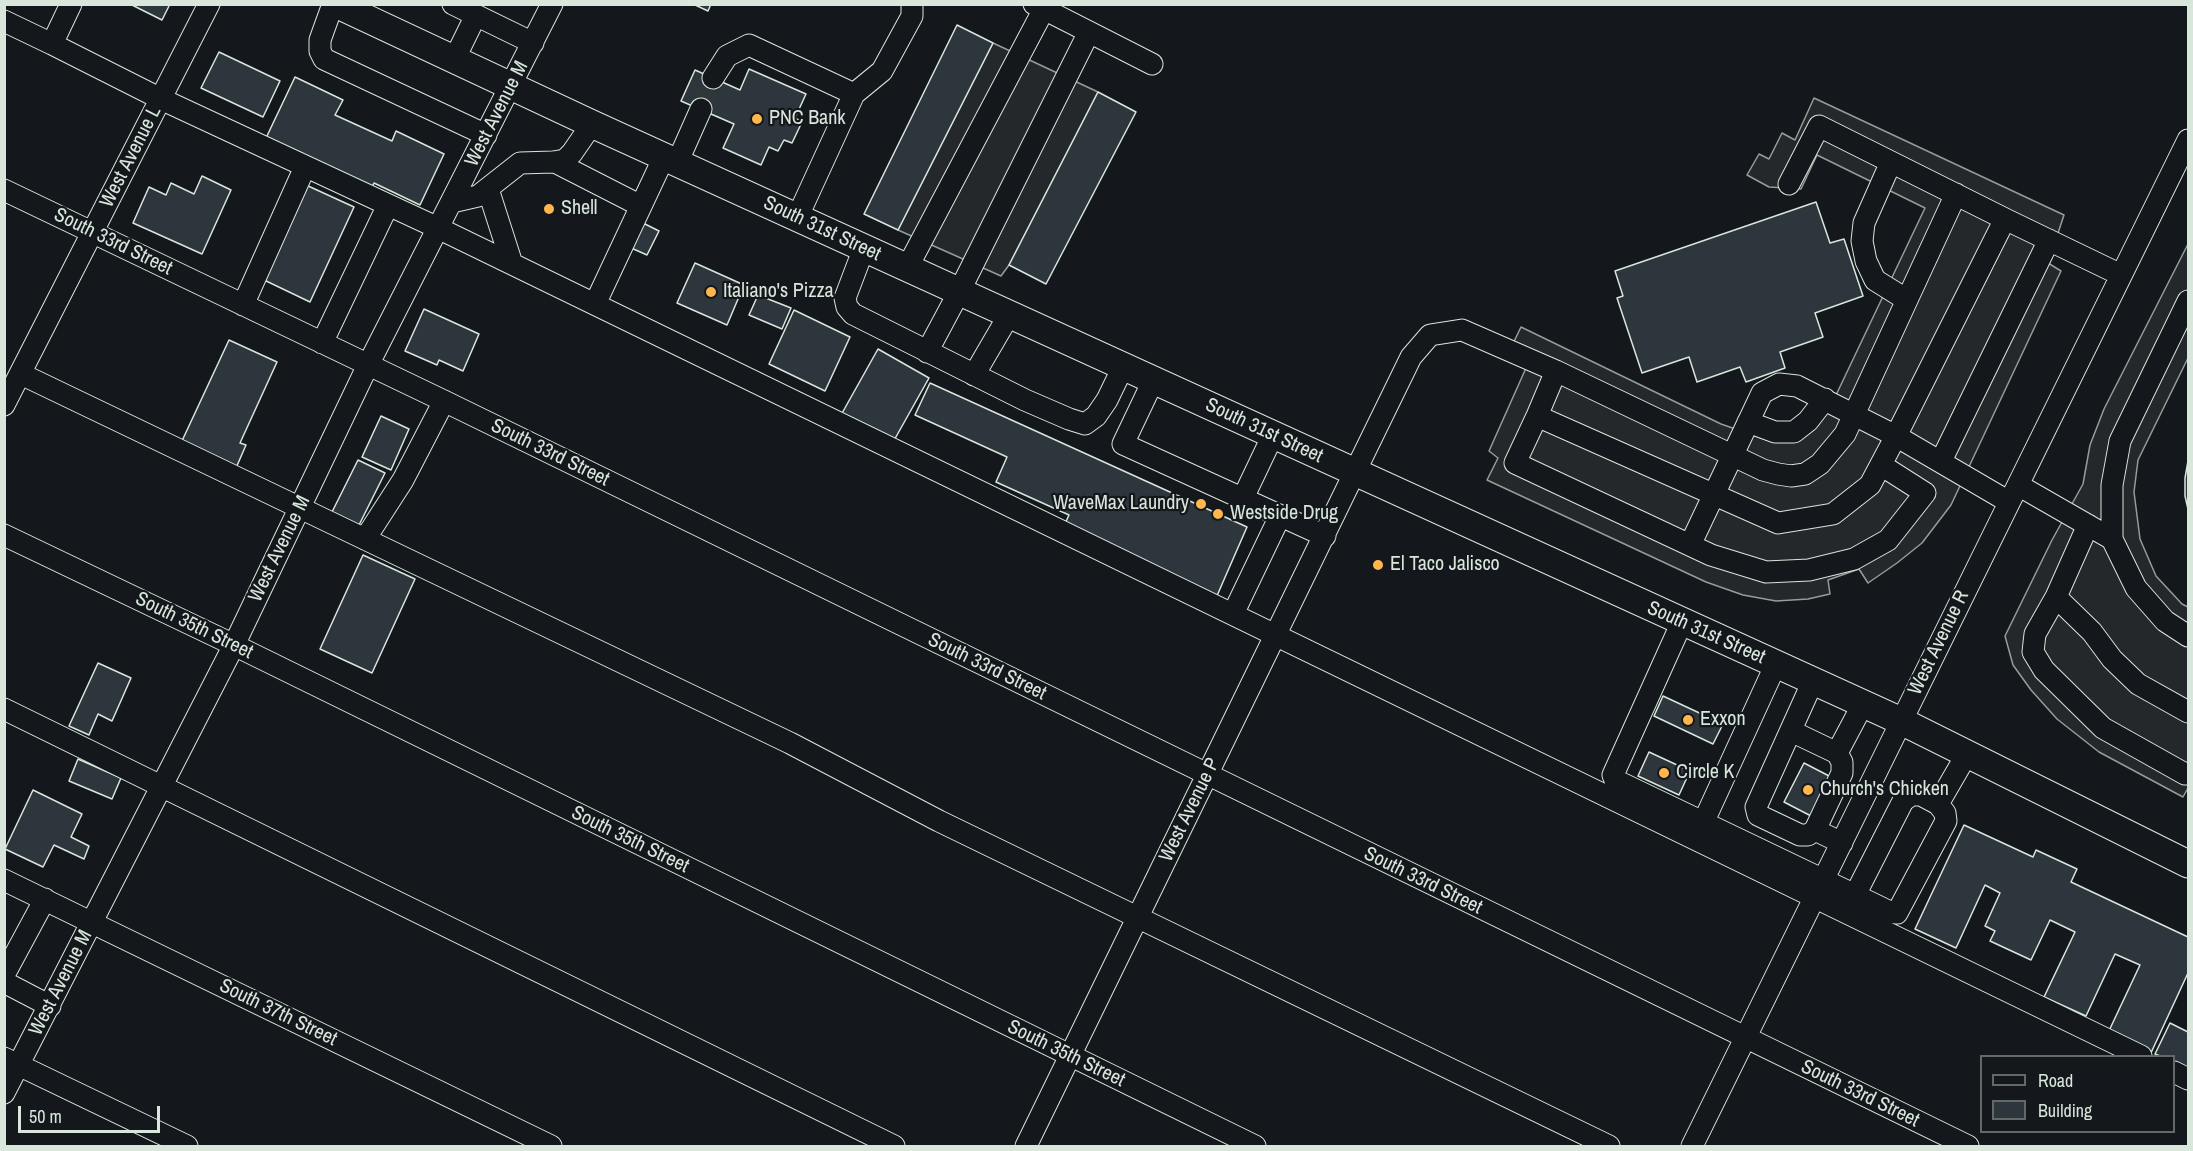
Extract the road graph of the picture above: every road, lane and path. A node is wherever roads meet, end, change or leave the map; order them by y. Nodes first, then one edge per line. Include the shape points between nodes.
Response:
1 (71, 4) edge
2 (209, 4) edge
3 (453, 4) edge
4 (552, 4) edge
5 (912, 4) edge
6 (344, 6) edge
7 (1039, 7) edge
8 (476, 15) junction
9 (4, 21) edge
10 (1089, 32) junction
11 (532, 43) junction
12 (52, 44) junction
13 (454, 60) junction
14 (1152, 64) dead end
15 (713, 78) tunnel mouth
16 (511, 87) junction
17 (854, 94) junction
18 (161, 99) junction
19 (701, 109) tunnel mouth
20 (592, 124) junction
21 (486, 135) junction
22 (2188, 140) edge
23 (670, 160) junction
24 (555, 162) junction
25 (1891, 162) junction
26 (305, 167) junction
27 (1789, 184) dead end
28 (488, 189) junction
29 (4, 190) edge
30 (1956, 194) junction
31 (452, 202) junction
32 (388, 205) junction
33 (641, 206) junction
34 (797, 218) junction
35 (2005, 219) junction
36 (438, 228) junction
37 (92, 233) junction
38 (2049, 240) junction
39 (864, 249) junction
40 (512, 264) junction
41 (907, 268) junction
42 (2121, 275) junction
43 (959, 292) junction
44 (1907, 300) junction
45 (2188, 301) edge
46 (595, 304) junction
47 (243, 305) junction
48 (1009, 315) junction
49 (322, 343) junction
50 (927, 352) junction
51 (368, 365) junction
52 (1123, 367) junction
53 (1556, 371) junction
54 (21, 374) junction
55 (974, 375) junction
56 (1153, 381) junction
57 (1826, 399) junction
58 (444, 401) junction
59 (4, 405) edge
60 (1854, 414) junction
61 (1537, 416) junction
62 (1748, 422) junction
63 (1273, 435) junction
64 (1896, 436) junction
65 (1733, 454) junction
66 (1941, 461) junction
67 (1881, 465) junction
68 (1355, 473) junction
69 (2013, 493) junction
70 (1713, 496) junction
71 (1243, 498) junction
72 (300, 508) junction
73 (1280, 516) junction
74 (2088, 525) junction
75 (4, 535) edge
76 (1325, 536) junction
77 (365, 539) junction
78 (2112, 539) junction
79 (1690, 546) junction
80 (2056, 597) junction
81 (1233, 614) junction
82 (1682, 622) junction
83 (1276, 635) junction
84 (2188, 636) edge
85 (234, 645) junction
86 (1776, 664) junction
87 (1813, 681) junction
88 (1863, 704) junction
89 (4, 709) edge
90 (2188, 712) edge
91 (1901, 721) junction
92 (1791, 731) junction
93 (1837, 753) junction
94 (1966, 754) junction
95 (2188, 773) edge
96 (1207, 775) junction
97 (162, 786) junction
98 (1938, 804) junction
99 (1703, 823) junction
100 (1815, 830) junction
101 (1842, 843) junction
102 (2188, 864) edge
103 (4, 880) edge
104 (1820, 890) junction
105 (1854, 896) junction
106 (45, 899) junction
107 (1138, 918) junction
108 (93, 923) junction
109 (4, 975) edge
110 (4, 982) edge
111 (50, 1006) junction
112 (1747, 1039) junction
113 (2139, 1055) edge
114 (1070, 1056) junction
115 (12, 1062) edge
116 (4, 1093) edge
117 (187, 1146) edge
118 (551, 1146) edge
119 (894, 1146) edge
120 (1026, 1146) edge
121 (1256, 1146) edge
122 (1609, 1146) edge
123 (1692, 1146) edge
124 (1968, 1146) edge

1 - 12 street
2 - 18 street, West Avenue L
3 - 8 street
4 - 11 street, West Avenue M
5 - 17 street via 912,16 882,70
6 - 13 main road, South 31st Street
6 - 21 street via 320,40 324,59
7 - 10 street
7 - 41 street
8 - 11 street
8 - 13 street
9 - 12 street
10 - 14 street
10 - 43 street
11 - 16 street, West Avenue M
12 - 18 street
13 - 16 main road, South 31st Street
15 - 17 street via 727,56 749,45
16 - 20 main road, South 31st Street
16 - 21 street, West Avenue M
17 - 34 street
18 - 26 street
18 - 37 street, West Avenue L
19 - 23 street
20 - 23 main road, South 31st Street
20 - 24 street via 569,158
21 - 31 street, West Avenue M
22 - 42 street, West Avenue R
23 - 33 street
23 - 34 main road, South 31st Street
24 - 28 street via 520,163
24 - 33 street
25 - 27 street via 1819,126
25 - 30 street
25 - 44 street via 1864,223 1862,241 1875,280
26 - 32 street
26 - 47 street
28 - 31 street via 472,199
28 - 40 street
29 - 37 street, South 33rd Street
30 - 35 street
30 - 44 street, West Avenue P
31 - 36 street, West Avenue M
32 - 36 street
32 - 49 street
33 - 46 street
34 - 39 main road, South 31st Street
35 - 38 street
35 - 64 street
36 - 40 street
36 - 51 street, West Avenue M
37 - 47 street, South 33rd Street
37 - 54 street, West Avenue L
38 - 42 street
38 - 66 street
39 - 41 main road, South 31st Street
39 - 50 street via 845,298 847,307 853,314
40 - 46 street
41 - 43 main road, South 31st Street
42 - 69 street, West Avenue R
43 - 48 main road, South 31st Street
43 - 50 street
44 - 60 street, West Avenue P
45 - 78 street via 2120,441 2112,485
46 - 81 street
47 - 49 street, South 33rd Street
48 - 52 main road, South 31st Street
48 - 55 street
49 - 51 street, South 33rd Street
50 - 55 street
51 - 58 street, South 33rd Street
51 - 72 street, West Avenue M
52 - 55 street via 1107,400 1096,416 1085,423
52 - 56 main road, South 31st Street
53 - 61 street
53 - 65 street, West Avenue P
53 - 68 street, West Avenue P via 1462,330 1430,335 1411,357
54 - 59 street, West Avenue L
54 - 72 street
56 - 63 main road, South 31st Street
56 - 71 street via 1123,444
57 - 60 street
57 - 62 street via 1794,432 1774,432
57 - 62 street via 1797,386 1779,384 1762,393
58 - 77 street via 403,480
58 - 96 street, South 33rd Street
60 - 64 street
60 - 65 street, West Avenue P via 1830,454 1804,474 1778,474
61 - 70 street
61 - 79 street via 1515,463
62 - 65 street
63 - 68 main road, South 31st Street
63 - 71 street
64 - 66 street
64 - 67 street
65 - 70 street
66 - 69 street
67 - 70 street via 1870,485 1833,514 1778,523
67 - 79 street via 1925,493 1888,540 1854,559 1809,570 1766,572
68 - 76 street, West Avenue P
68 - 82 main road, South 31st Street
69 - 74 street
69 - 91 street, West Avenue R
70 - 79 street
71 - 73 street
72 - 77 street
72 - 85 street, West Avenue M
73 - 76 street
73 - 81 street
74 - 78 street
74 - 80 street
75 - 85 street, South 35th Street
76 - 83 street, West Avenue P
77 - 107 street via 790,743
78 - 84 street via 2136,588 2165,621
80 - 90 street via 2138,684
80 - 95 street via 2035,634 2033,652 2044,670 2103,728
81 - 83 street
82 - 86 main road, South 31st Street
82 - 99 street via 1613,775 1615,780
83 - 96 street, West Avenue P
83 - 104 street via 1695,838
85 - 97 street, West Avenue M
85 - 114 street, South 35th Street
86 - 87 main road, South 31st Street
86 - 99 street
87 - 88 main road, South 31st Street
87 - 92 street
88 - 91 main road, South 31st Street
88 - 93 street
89 - 97 street
91 - 94 main road, South 31st Street
91 - 101 street, West Avenue R
92 - 93 street
92 - 100 street via 1756,807 1758,815 1800,835
93 - 100 street via 1842,773
94 - 98 street
94 - 102 main road, South 31st Street
96 - 107 street, West Avenue P
96 - 112 street, South 33rd Street
97 - 108 street, West Avenue M
97 - 119 street
98 - 105 street via 1921,795 1911,795 1903,801
98 - 105 street via 1946,821 1897,913
99 - 104 street
100 - 101 street
101 - 104 street, West Avenue R
103 - 106 street, South 37th Street
104 - 105 street
104 - 112 street, West Avenue R
104 - 113 street
106 - 108 street, South 37th Street
106 - 109 street
107 - 114 street, West Avenue P
107 - 122 street
108 - 111 street, West Avenue M
108 - 118 street, South 37th Street
110 - 111 street
111 - 115 street, West Avenue M
112 - 123 street, West Avenue R
112 - 124 street, South 33rd Street
114 - 120 street, West Avenue P
114 - 121 street, South 35th Street
115 - 116 street, West Avenue M
115 - 117 street

